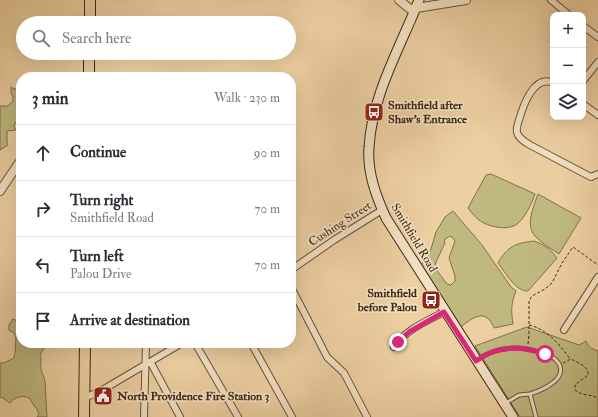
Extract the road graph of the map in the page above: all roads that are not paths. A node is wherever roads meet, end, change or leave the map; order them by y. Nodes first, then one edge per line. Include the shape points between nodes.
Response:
1 (90, 0) edge
2 (399, 0) edge
3 (466, 0) edge
4 (551, 0) edge
5 (417, 4) edge
6 (565, 12) edge
7 (90, 16) edge
8 (586, 28) edge
9 (598, 37) edge
10 (89, 60) edge
11 (598, 62) edge
12 (89, 72) edge
13 (586, 77) edge
14 (550, 82) edge
15 (586, 106) edge
16 (598, 115) edge
17 (16, 167) edge
18 (598, 174) edge
19 (0, 191) edge
20 (382, 210) junction
21 (296, 267) edge
22 (598, 277) edge
23 (296, 297) edge
24 (444, 312) junction
25 (564, 330) dead end
26 (394, 347) dead end
27 (86, 348) edge
28 (146, 348) edge
29 (174, 348) edge
30 (198, 348) edge
31 (254, 348) edge
32 (476, 361) junction
33 (150, 363) junction
34 (144, 366) junction
35 (530, 394) junction
36 (85, 398) junction
37 (504, 404) junction
38 (84, 417) edge
39 (144, 417) edge
40 (180, 417) edge
41 (238, 417) edge
42 (292, 417) edge
43 (367, 417) edge
44 (513, 417) edge
45 (536, 417) edge

1 - 7 main road
2 - 5 street via 410,9
3 - 5 street
4 - 6 street
5 - 20 main road, Smithfield Road via 389,70 372,122 370,169
8 - 9 street
10 - 12 main road
11 - 13 street
14 - 18 street via 543,81 536,86 526,100 517,134 530,145 587,175 592,177
15 - 16 street
17 - 19 street
20 - 21 street, Cushing Street
20 - 24 main road, Smithfield Road
22 - 25 street
23 - 43 street via 324,351 344,373
24 - 26 street via 405,335
24 - 32 main road, Smithfield Road
27 - 36 main road
28 - 34 street
29 - 33 street
30 - 41 street
31 - 42 street
32 - 35 lane via 484,355 508,348 527,349 555,359 560,370 558,378 552,384
32 - 37 main road, Smithfield Road
33 - 34 street
33 - 40 street
34 - 36 street
34 - 39 street
35 - 37 lane via 519,395
35 - 45 lane
36 - 38 main road
37 - 44 main road, Smithfield Road

